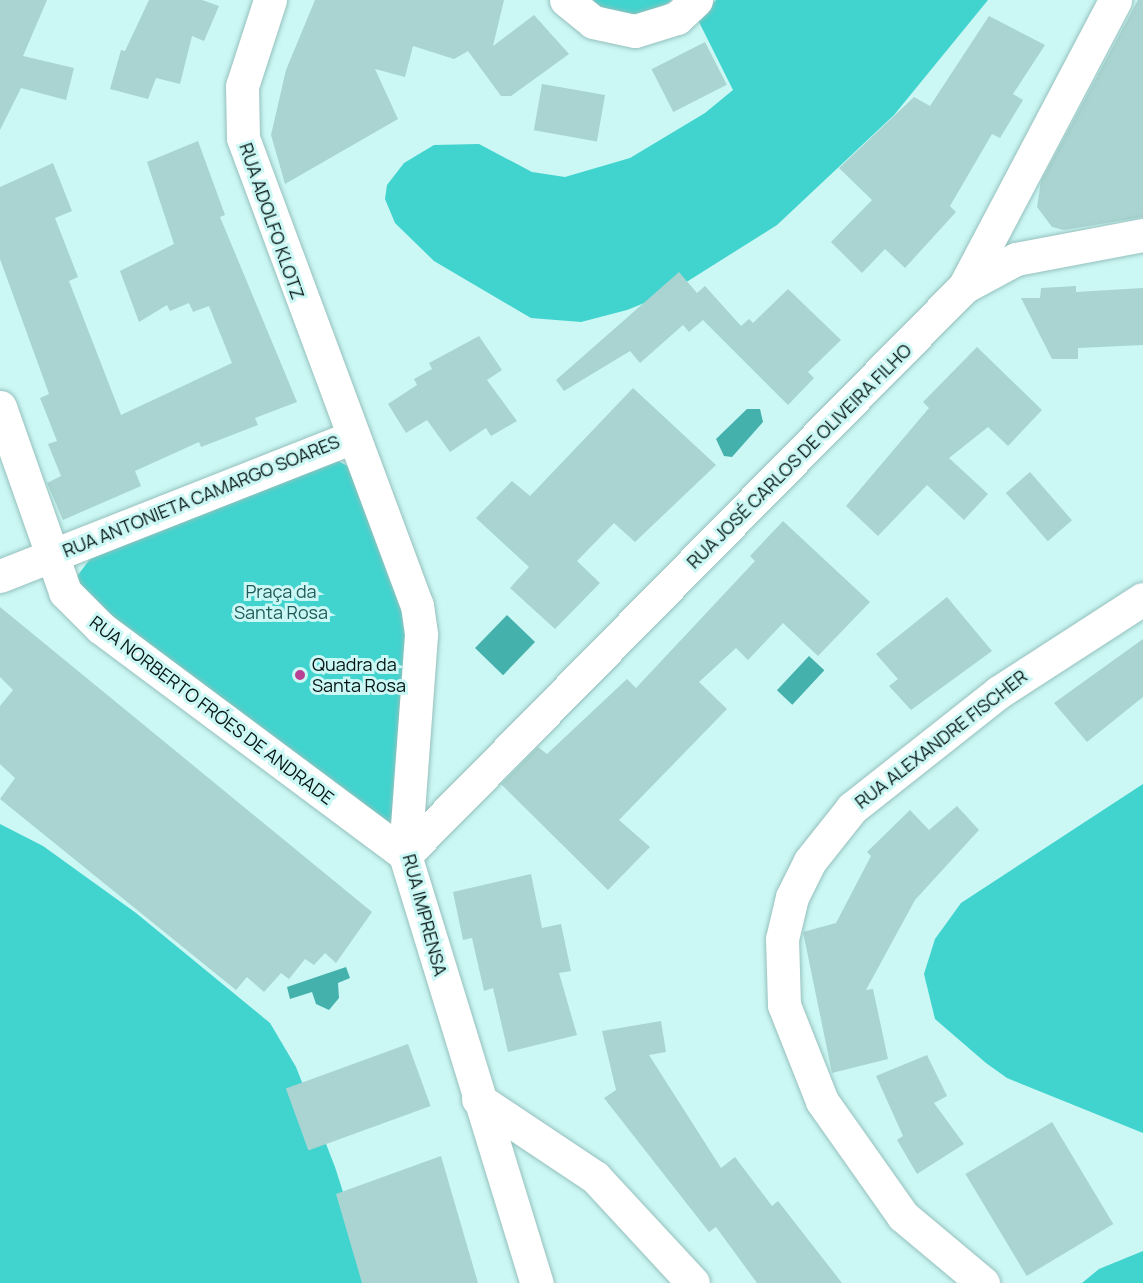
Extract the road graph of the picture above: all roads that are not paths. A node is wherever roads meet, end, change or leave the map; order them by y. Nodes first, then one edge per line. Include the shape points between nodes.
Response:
1 (270, 0) edge
2 (566, 0) edge
3 (696, 0) edge
4 (1114, 0) edge
5 (1143, 235) edge
6 (964, 287) junction
7 (0, 407) edge
8 (352, 437) junction
9 (51, 556) junction
10 (0, 576) edge
11 (1143, 599) edge
12 (405, 855) junction
13 (478, 1099) junction
14 (537, 1283) edge
15 (693, 1283) edge
16 (983, 1283) edge

1 - 8 street, RUA ADOLFO KLOTZ via 242,87 243,138
2 - 3 street via 593,22 635,31 677,18
4 - 6 street, RUA JOSÉ CARLOS DE OLIVEIRA FILHO
5 - 6 street via 1016,259
6 - 12 street, RUA JOSÉ CARLOS DE OLIVEIRA FILHO
7 - 9 street, RUA NORBERTO FRÓES DE ANDRADE
8 - 9 street, RUA ANTONIETA CAMARGO SOARES
8 - 12 street, RUA IMPRENSA via 418,615
9 - 10 street, RUA ANTONIETA CAMARGO SOARES
9 - 12 street, RUA NORBERTO FRÓES DE ANDRADE via 65,592 101,628
11 - 16 street, RUA ALEXANDRE FISCHER via 999,692 852,808 810,861 792,897 782,939 784,1005 822,1101 903,1216
12 - 13 street, RUA IMPRENSA
13 - 14 street, RUA IMPRENSA
13 - 15 street via 596,1177

